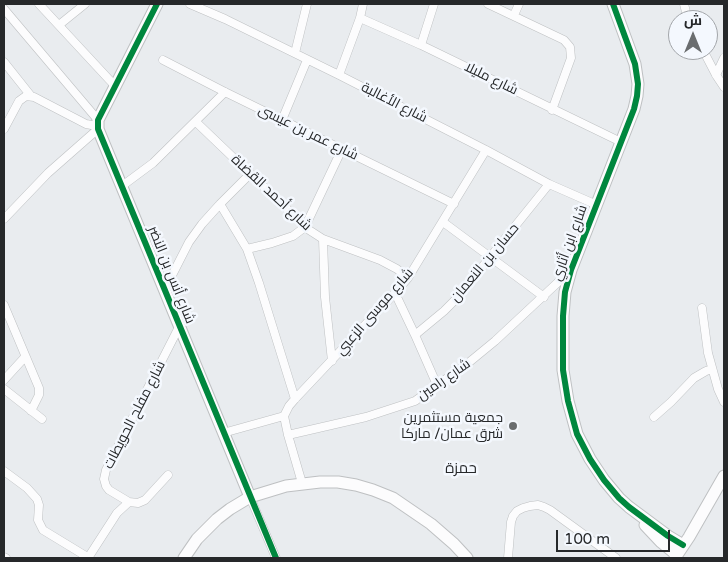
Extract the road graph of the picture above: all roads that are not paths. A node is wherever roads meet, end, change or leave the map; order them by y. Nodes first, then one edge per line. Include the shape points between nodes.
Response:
1 (39, 4) edge
2 (85, 4) edge
3 (157, 4) edge
4 (190, 4) edge
5 (307, 4) edge
6 (363, 4) edge
7 (434, 4) edge
8 (488, 4) edge
9 (519, 4) edge
10 (613, 4) edge
11 (4, 9) edge
12 (514, 15) junction
13 (360, 18) junction
14 (59, 25) junction
15 (421, 45) junction
16 (294, 53) junction
17 (724, 58) edge
18 (163, 60) dead end
19 (307, 60) junction
20 (708, 60) edge
21 (4, 62) edge
22 (339, 75) junction
23 (716, 75) junction
24 (116, 87) junction
25 (724, 87) edge
26 (225, 92) junction
27 (30, 96) junction
28 (552, 110) junction
29 (282, 120) junction
30 (196, 122) junction
31 (98, 125) junction
32 (4, 129) edge
33 (621, 142) junction
34 (342, 149) junction
35 (486, 150) junction
36 (250, 174) junction
37 (549, 184) junction
38 (122, 186) junction
39 (220, 204) junction
40 (454, 204) junction
41 (597, 204) junction
42 (4, 219) edge
43 (442, 222) junction
44 (305, 226) junction
45 (324, 239) junction
46 (247, 249) junction
47 (490, 257) junction
48 (571, 270) junction
49 (408, 278) junction
50 (164, 291) junction
51 (396, 294) junction
52 (544, 297) junction
53 (4, 305) edge
54 (702, 308) dead end
55 (180, 327) junction
56 (415, 335) junction
57 (25, 357) junction
58 (332, 361) junction
59 (712, 369) junction
60 (4, 380) edge
61 (437, 385) junction
62 (4, 389) edge
63 (721, 390) edge
64 (295, 399) junction
65 (724, 402) edge
66 (31, 411) junction
67 (284, 416) junction
68 (654, 417) dead end
69 (42, 419) dead end
70 (223, 432) junction
71 (288, 435) junction
72 (4, 470) edge
73 (168, 475) dead end
74 (724, 476) edge
75 (302, 483) junction
76 (118, 496) junction
77 (250, 497) junction
78 (129, 502) junction
79 (629, 507) junction
80 (117, 513) junction
81 (683, 545) junction
82 (676, 557) edge
83 (88, 558) edge
84 (184, 558) edge
85 (276, 558) edge
86 (467, 558) edge
87 (508, 558) edge
88 (616, 558) edge

1 - 14 street
2 - 14 street
3 - 24 street
4 - 16 street, شارع الأغالبة
5 - 16 street
6 - 13 street
7 - 15 street
8 - 12 street
9 - 12 street
10 - 33 street, شارع ابن أثاري via 638,79 634,109
11 - 31 street
12 - 28 street via 564,40 570,47 571,58
13 - 15 street, شارع مليلا
13 - 22 street
14 - 24 street
15 - 28 street, شارع مليلا
16 - 19 street, شارع الأغالبة
17 - 23 street
18 - 26 street, شارع عمر بن عيسى
19 - 22 street, شارع الأغالبة
19 - 29 street
20 - 23 street
21 - 27 street
22 - 35 street, شارع الأغالبة
23 - 25 street
24 - 31 street
26 - 29 street, شارع عمر بن عيسى
26 - 30 street
27 - 31 street via 86,124
27 - 32 street via 18,101
28 - 33 street, شارع مليلا
29 - 34 street, شارع عمر بن عيسى
30 - 36 street, شارع أحمد القضاة
30 - 38 street via 147,168
31 - 38 street, شارع أنس بن النضر
31 - 42 street
33 - 41 street, شارع ابن أثاري
34 - 40 street, شارع عمر بن عيسى
34 - 44 street
35 - 37 street, شارع الأغالبة
35 - 40 street, شارع موسى الزعبي
36 - 39 street
36 - 44 street, شارع أحمد القضاة
37 - 41 street, شارع الأغالبة
37 - 47 street, حسان بن النعمان
38 - 50 street, شارع أنس بن النضر
39 - 46 street
39 - 50 street via 192,236
40 - 43 street, شارع موسى الزعبي
41 - 48 street, شارع ابن أثاري
43 - 47 street
43 - 49 street, شارع موسى الزعبي
44 - 45 street, شارع أحمد القضاة
44 - 46 street via 293,236
45 - 49 street, شارع أحمد القضاة via 380,260
45 - 58 street via 325,297
46 - 64 street
47 - 52 street
47 - 56 street, حسان بن النعمان via 444,311
48 - 52 street, شارع رامين
48 - 79 street, شارع ابن أثاري via 565,292 562,328 563,370 572,420 590,459
49 - 51 street, شارع موسى الزعبي
50 - 55 street, شارع أنس بن النضر
51 - 56 street
51 - 58 street, شارع موسى الزعبي
52 - 61 street, شارع رامين via 468,364
53 - 57 street
54 - 59 street
55 - 70 street, شارع أنس بن النضر
55 - 76 street, شارع مفلح الحويطات via 106,470 106,486
56 - 61 street
57 - 60 street
57 - 66 street via 39,391
58 - 64 street, شارع موسى الزعبي
59 - 63 street
59 - 68 street via 694,378
61 - 71 street, شارع رامين via 415,400 395,408
62 - 66 street
63 - 65 street
64 - 67 street, شارع موسى الزعبي
66 - 69 street
67 - 70 street
67 - 71 street
70 - 77 street, شارع أنس بن النضر
71 - 75 street
72 - 83 street via 37,499 38,520 43,530
73 - 78 street via 142,502
74 - 81 street
75 - 77 street
75 - 86 street via 338,482 388,496 431,524
76 - 78 street, شارع مفلح الحويطات
76 - 80 street
77 - 84 street via 206,529
77 - 85 street, شارع أنس بن النضر
78 - 80 street
79 - 81 street, شارع ابن أثاري
79 - 82 street, شارع ابن أثاري
80 - 83 street
81 - 82 street
87 - 88 street via 513,516 523,508 538,505 550,510

